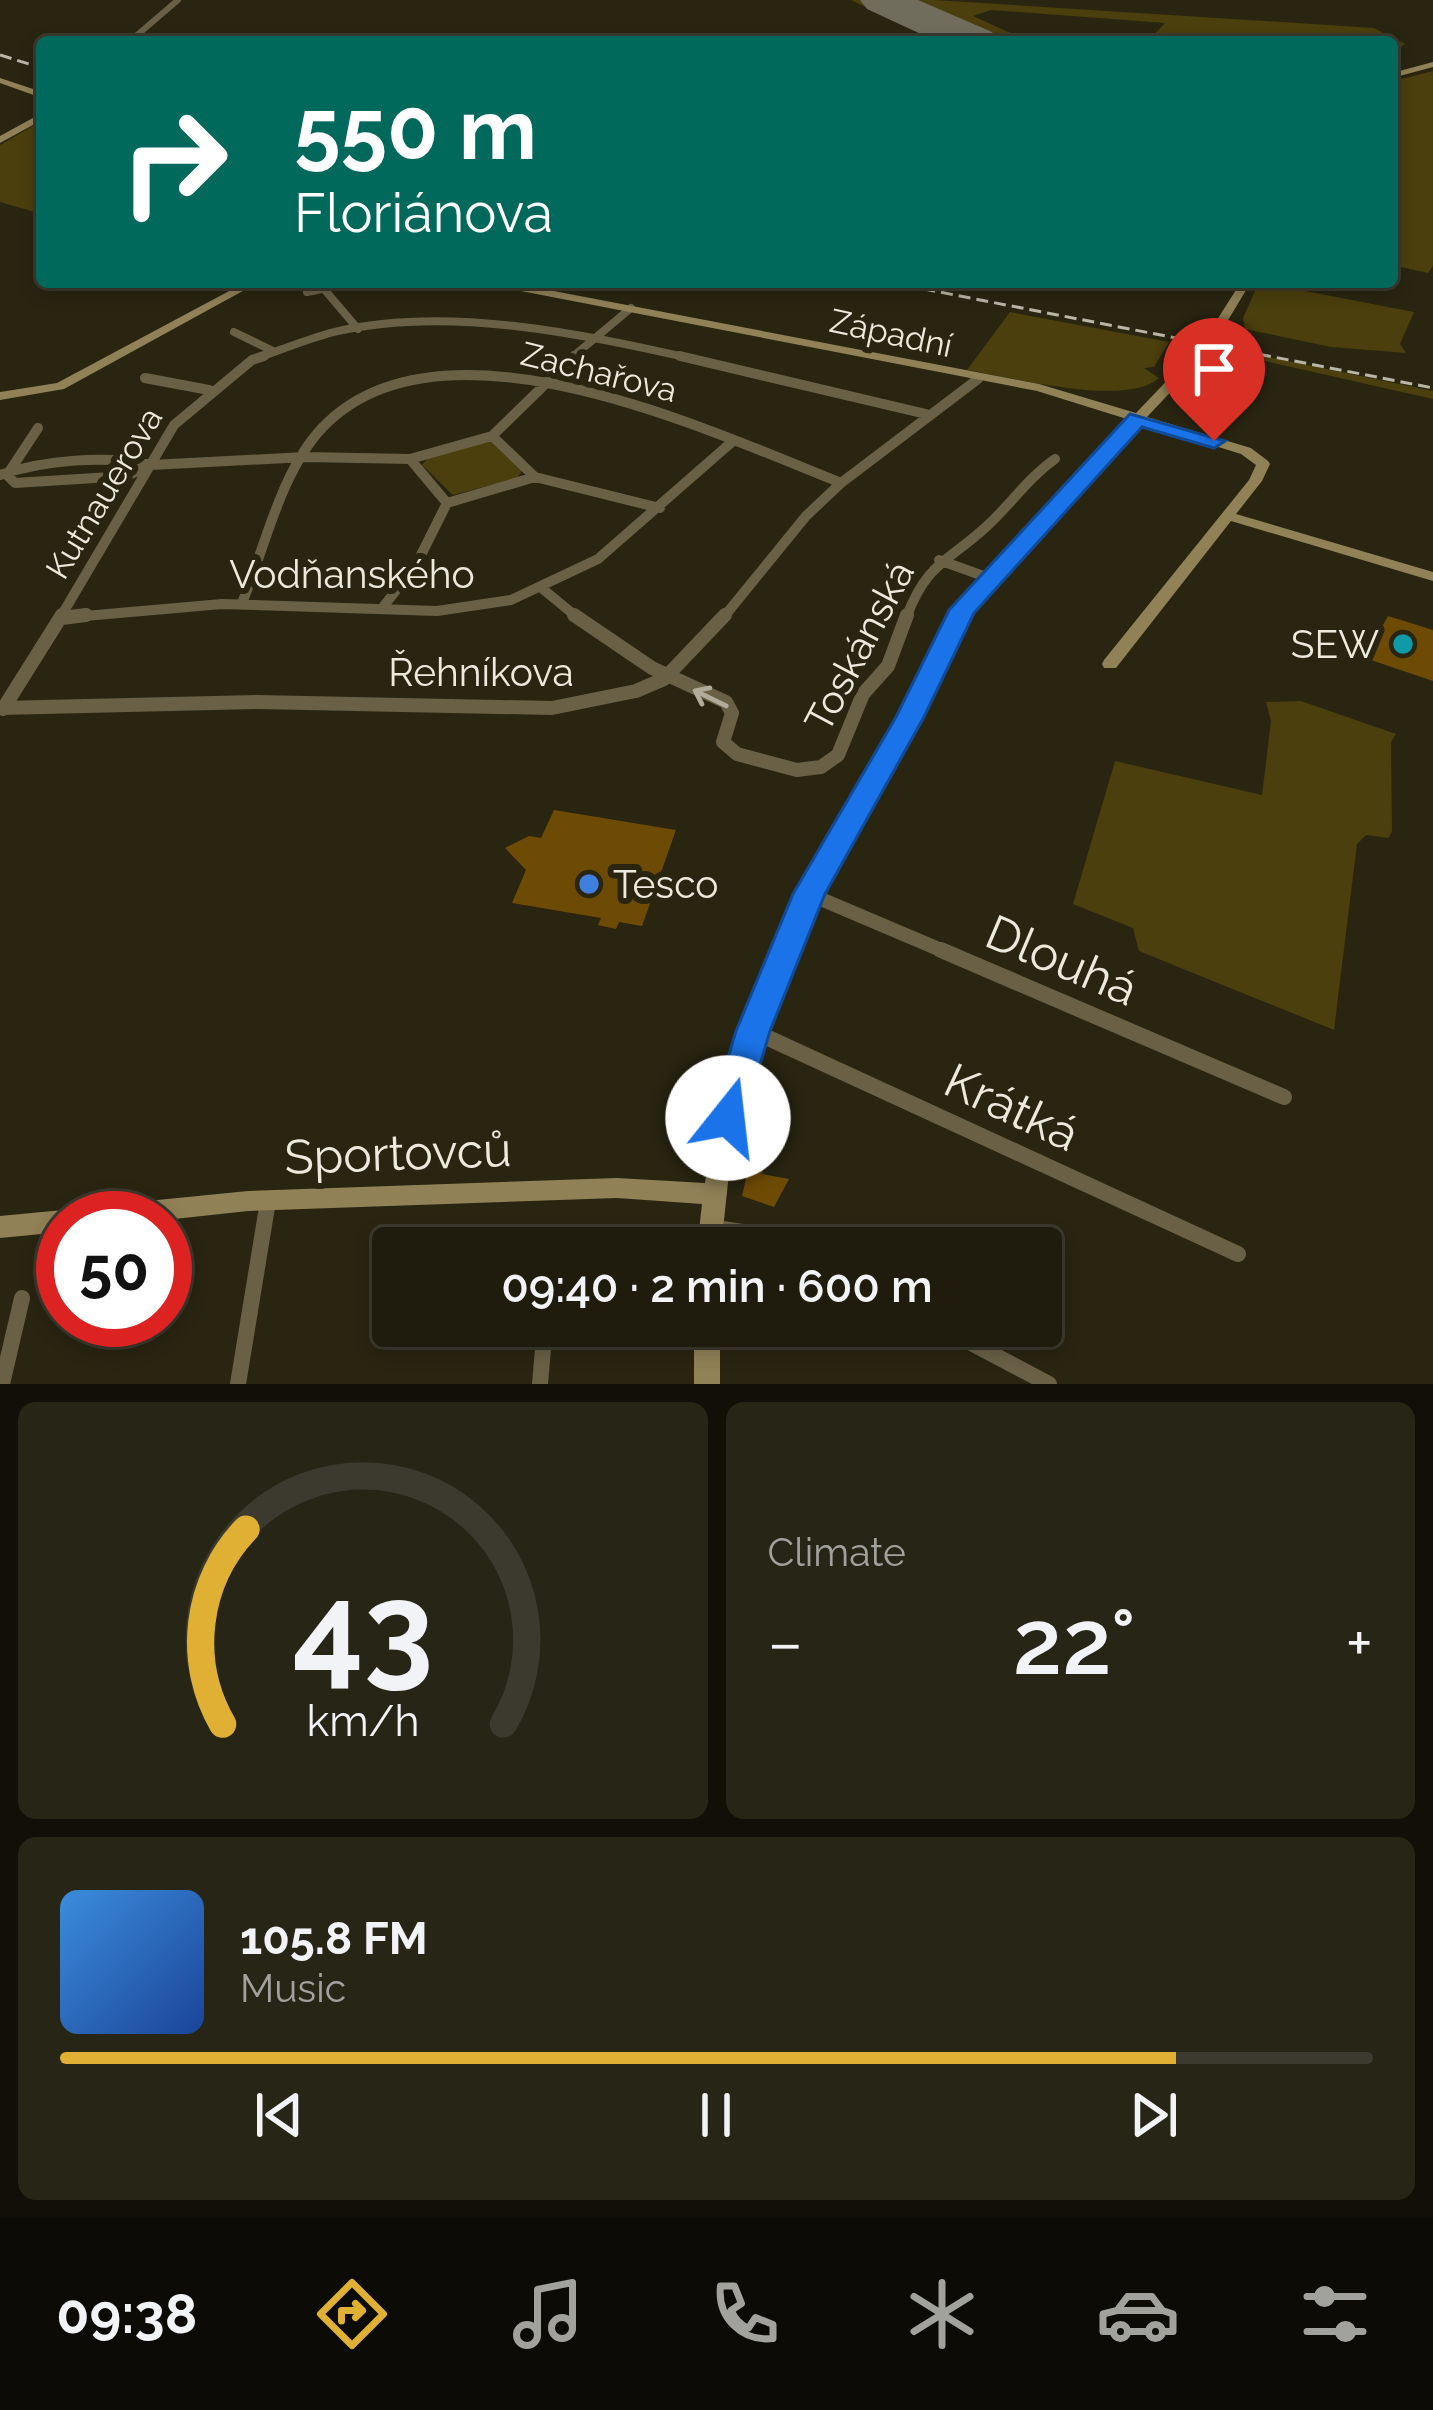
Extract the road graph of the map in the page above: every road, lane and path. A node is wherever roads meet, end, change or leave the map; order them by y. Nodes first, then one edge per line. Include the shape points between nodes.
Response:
1 (178, 0) edge
2 (136, 36) edge
3 (1433, 64) edge
4 (1398, 74) edge
5 (0, 80) edge
6 (36, 92) edge
7 (36, 119) edge
8 (0, 140) edge
9 (243, 288) edge
10 (328, 288) edge
11 (523, 288) edge
12 (1242, 288) edge
13 (323, 289) junction
14 (307, 292) dead end
15 (632, 308) junction
16 (358, 328) junction
17 (233, 332) dead end
18 (597, 338) junction
19 (273, 351) junction
20 (146, 378) dead end
21 (978, 379) junction
22 (542, 382) junction
23 (209, 390) junction
24 (0, 396) edge
25 (926, 414) junction
26 (1137, 418) junction
27 (38, 428) dead end
28 (491, 436) junction
29 (733, 441) junction
30 (305, 457) junction
31 (410, 459) junction
32 (1055, 459) dead end
33 (151, 465) junction
34 (535, 477) junction
35 (2, 478) edge
36 (841, 483) junction
37 (447, 502) junction
38 (660, 508) junction
39 (1228, 516) junction
40 (938, 560) junction
41 (1433, 577) edge
42 (989, 578) junction
43 (544, 590) junction
44 (242, 603) junction
45 (383, 607) junction
46 (62, 618) junction
47 (1110, 664) dead end
48 (664, 679) junction
49 (2, 709) edge
50 (809, 894) junction
51 (753, 1031) junction
52 (1283, 1097) dead end
53 (713, 1194) junction
54 (268, 1201) junction
55 (192, 1208) edge
56 (36, 1223) edge
57 (0, 1227) edge
58 (710, 1227) edge
59 (1238, 1254) dead end
60 (22, 1298) dead end
61 (543, 1347) edge
62 (707, 1347) edge
63 (979, 1347) edge
64 (2, 1384) edge
65 (238, 1384) edge
66 (540, 1384) edge
67 (707, 1384) edge
68 (1049, 1384) edge

1 - 2 street
3 - 4 street
5 - 6 street
7 - 8 street
9 - 24 street via 60,386
10 - 13 street
11 - 15 street, Západní
12 - 26 street via 1206,347
13 - 14 street
13 - 16 street
15 - 18 street
15 - 21 street, Západní
16 - 18 street, Kutnauerova via 493,324
16 - 19 street, Kutnauerova
17 - 19 street
18 - 22 street
18 - 25 street, Kutnauerova
19 - 23 street, Kutnauerova
20 - 23 street
21 - 25 street, Řehníkova
21 - 26 street, Západní
22 - 28 street
22 - 29 street, Zachařova
22 - 30 street, Zachařova via 476,374 390,386 323,427
23 - 33 street, Kutnauerova
25 - 36 street, Řehníkova
26 - 39 street, Západní via 1246,451 1263,464
26 - 42 street
27 - 35 street
28 - 31 street
28 - 34 street
29 - 36 street, Zachařova
29 - 38 street, Vodňanského
30 - 31 street
30 - 33 street
30 - 44 street, Zachařova
31 - 37 street
32 - 40 street, Toskánská via 986,527
33 - 35 street via 127,476
33 - 46 street, Kutnauerova
34 - 37 street
34 - 38 street
36 - 48 street, Řehníkova
37 - 45 street via 416,565
38 - 43 street, Vodňanského via 593,564
39 - 41 street
39 - 47 street
40 - 42 street
40 -> 48 street, Toskánská via 838,755 821,767 797,770 737,754 723,742 727,702
42 - 50 street via 948,633
43 - 45 street, Vodňanského via 475,607
43 - 48 street
44 - 45 street, Vodňanského
44 - 46 street, Vodňanského
46 - 49 street, Kutnauerova
48 - 49 street, Řehníkova via 551,708 258,702
50 - 51 street
50 - 52 street, Dlouhá
51 - 53 street
51 - 59 street, Krátká
53 - 54 street, Sportovců via 617,1187
53 - 58 street
54 - 55 street, Sportovců
54 - 65 street
56 - 57 street
60 - 64 street
61 - 66 street
62 - 67 street
63 - 68 street

